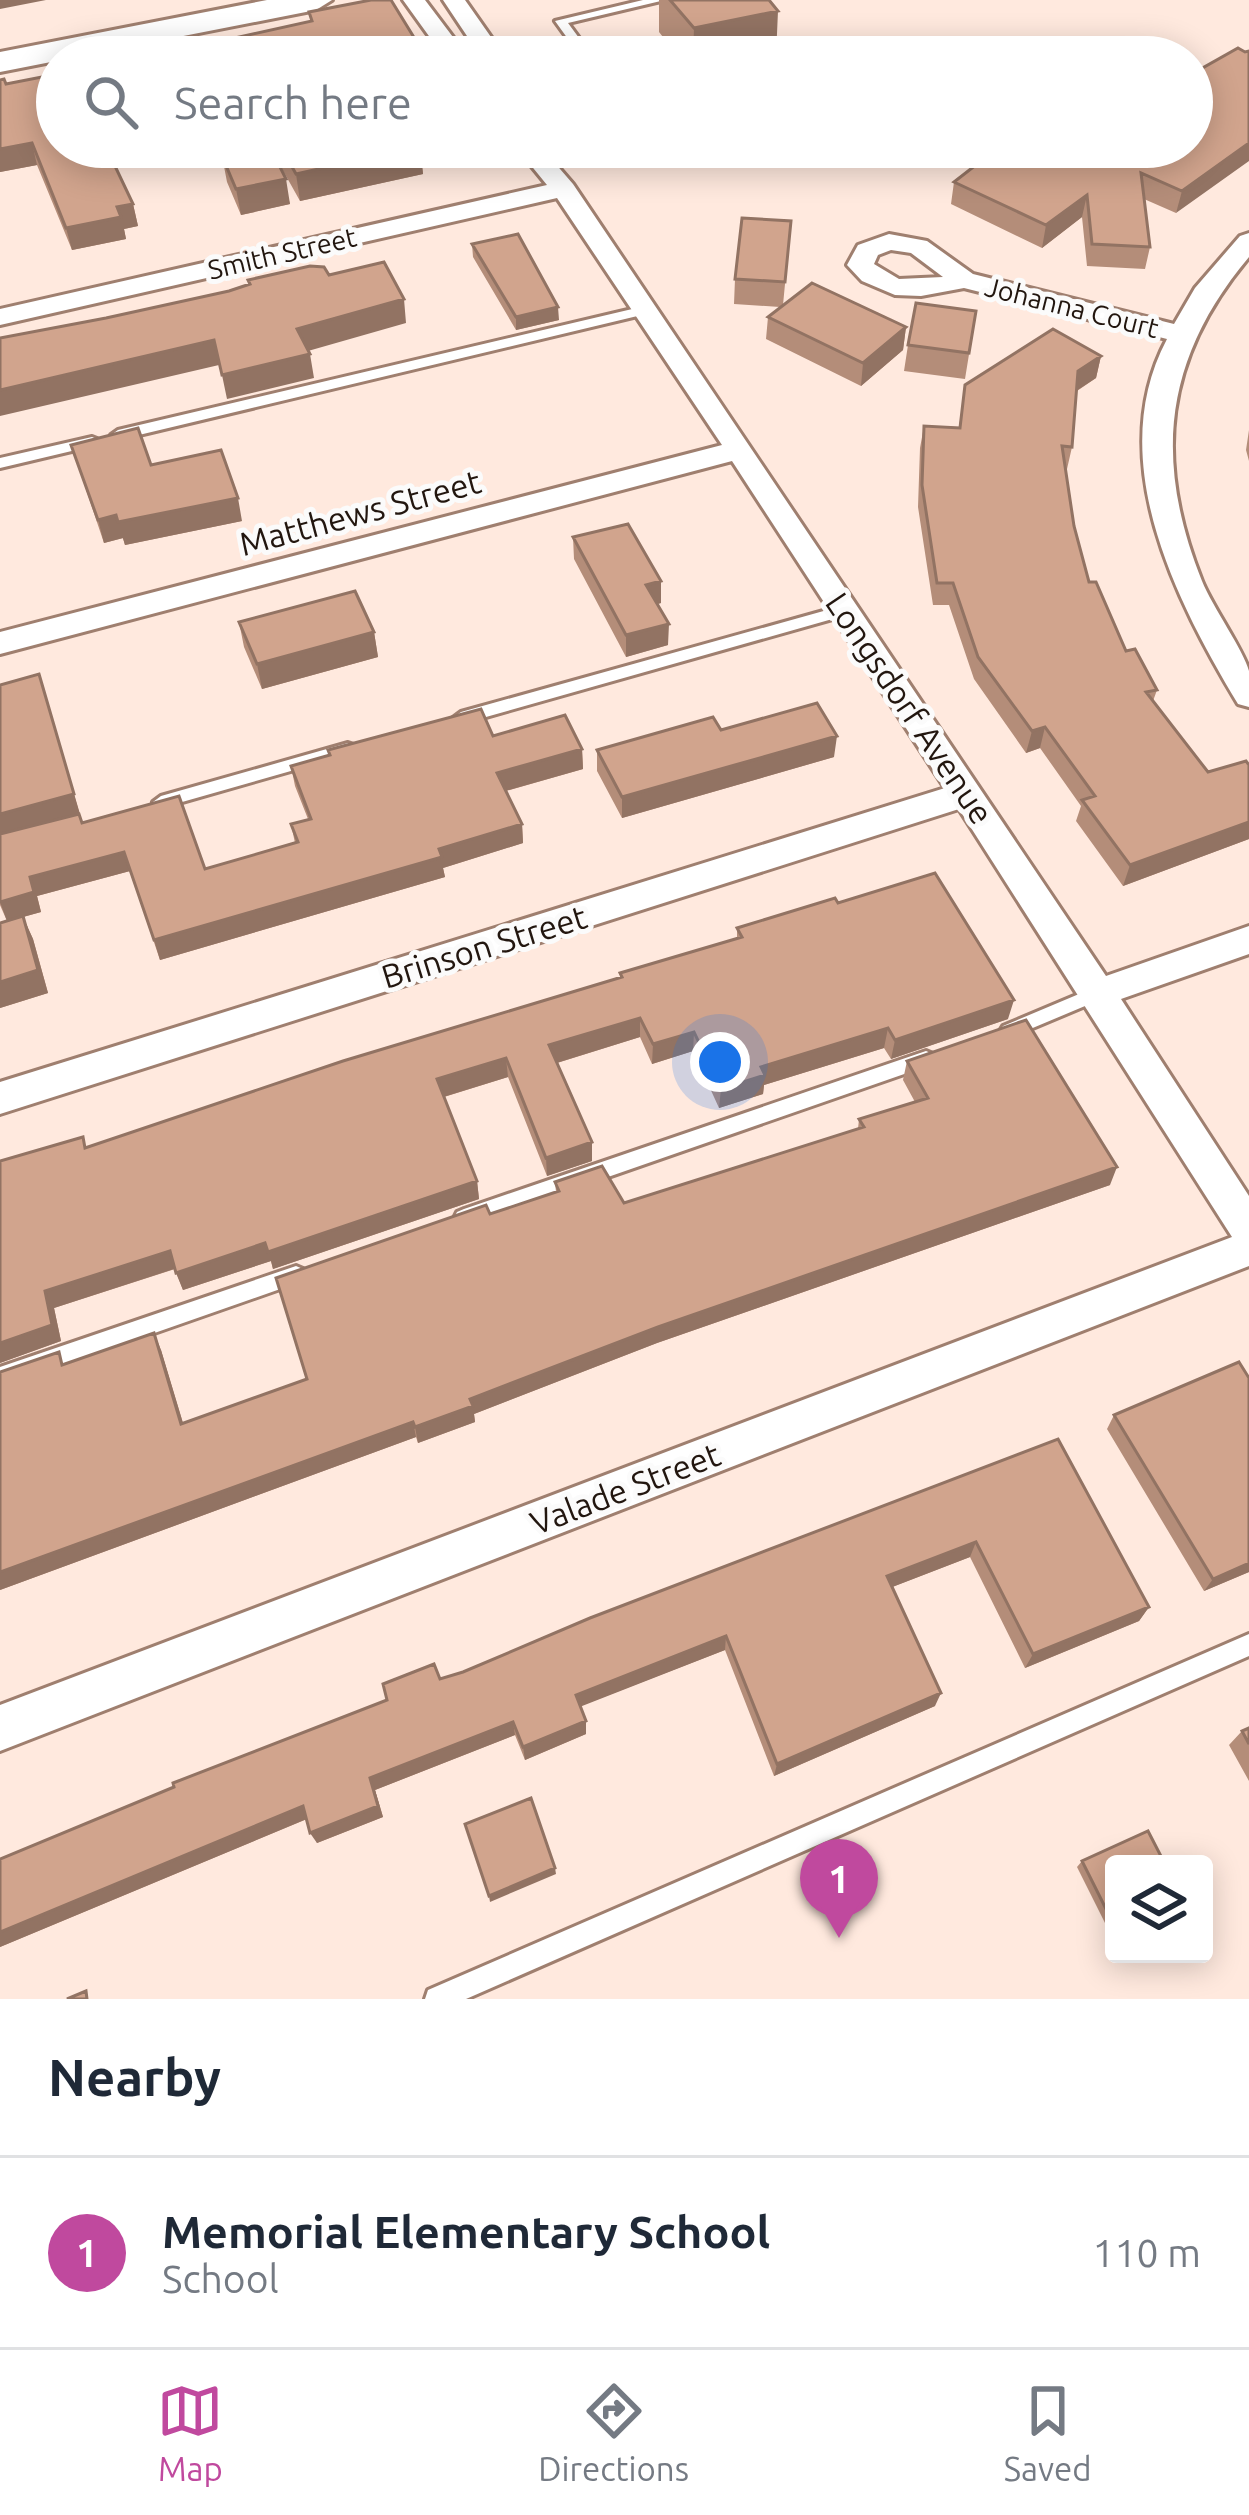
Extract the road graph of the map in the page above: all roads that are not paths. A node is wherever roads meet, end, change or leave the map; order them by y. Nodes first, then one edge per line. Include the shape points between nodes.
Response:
1 (316, 0) edge
2 (415, 0) edge
3 (454, 0) edge
4 (659, 0) edge
5 (133, 36) edge
6 (441, 36) edge
7 (479, 36) edge
8 (572, 36) edge
9 (36, 55) edge
10 (0, 62) edge
11 (554, 168) edge
12 (564, 189) junction
13 (1249, 241) edge
14 (964, 280) dead end
15 (645, 310) junction
16 (0, 316) edge
17 (1180, 334) junction
18 (739, 450) junction
19 (0, 464) edge
20 (845, 610) junction
21 (0, 643) edge
22 (1249, 695) edge
23 (439, 724) edge
24 (369, 743) edge
25 (967, 794) junction
26 (139, 808) edge
27 (1249, 940) edge
28 (1098, 993) junction
29 (984, 1039) edge
30 (939, 1054) edge
31 (0, 1098) edge
32 (447, 1223) edge
33 (1249, 1230) edge
34 (1249, 1248) edge
35 (313, 1270) edge
36 (0, 1377) edge
37 (1249, 1645) edge
38 (0, 1728) edge
39 (437, 1999) edge

1 - 5 street
2 - 6 street
3 - 7 street
4 - 8 lane via 561,21
9 - 10 street
11 - 12 street, Longsdorf Avenue
12 - 15 street, Longsdorf Avenue
12 - 16 street, Smith Street
13 - 17 street via 1215,276
14 - 17 street, Johanna Court
15 - 18 street, Longsdorf Avenue
15 - 19 lane
17 - 22 street via 1162,386 1157,448 1166,527 1207,624
18 - 20 street, Longsdorf Avenue
18 - 21 street, Matthews Street
20 - 23 lane
20 - 25 street, Longsdorf Avenue
24 - 26 lane
25 - 28 street, Longsdorf Avenue
25 - 31 street, Brinson Street
27 - 28 street
28 - 29 lane
28 - 33 street, Longsdorf Avenue
30 - 32 lane
34 - 38 street, Valade Street
35 - 36 lane
37 - 39 lane

